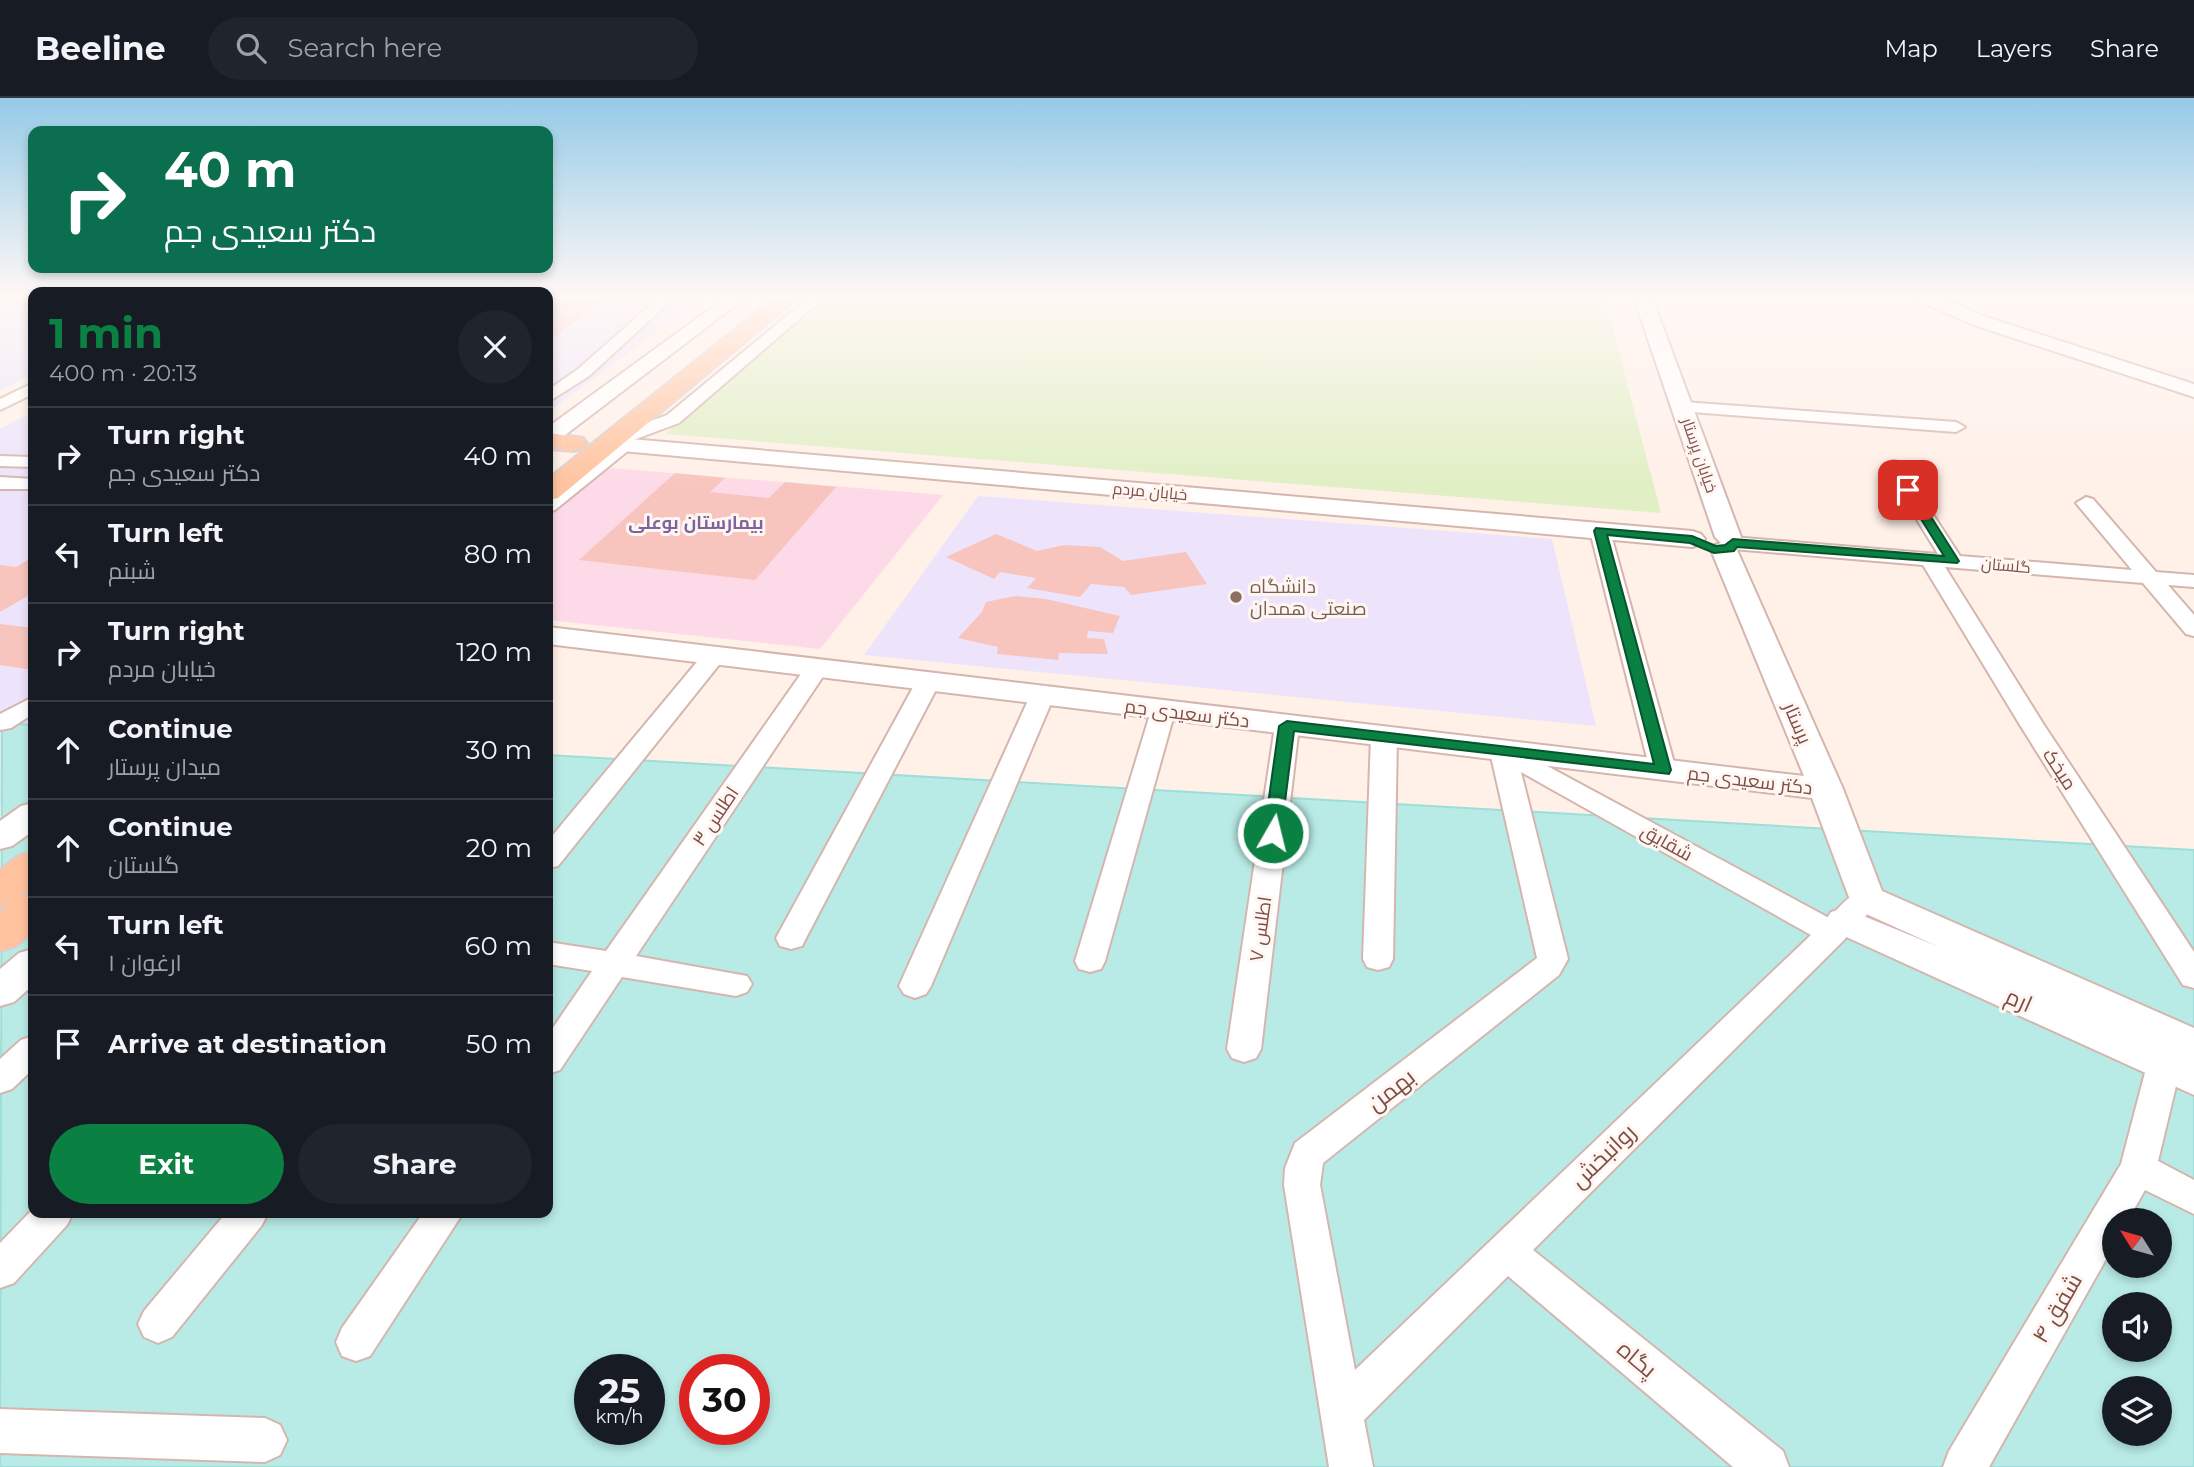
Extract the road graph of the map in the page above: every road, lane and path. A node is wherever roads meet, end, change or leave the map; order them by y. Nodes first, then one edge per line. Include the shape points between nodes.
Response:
1 (599, 359) edge
2 (655, 359) edge
3 (683, 359) edge
4 (716, 359) edge
5 (744, 359) edge
6 (1645, 359) edge
7 (1666, 359) edge
8 (2096, 359) edge
9 (28, 391) edge
10 (2194, 391) edge
11 (553, 394) edge
12 (28, 403) edge
13 (0, 405) edge
14 (1684, 407) junction
15 (0, 417) edge
16 (1956, 427) dead end
17 (1668, 429) dead end
18 (553, 435) edge
19 (553, 440) edge
20 (575, 443) junction
21 (615, 445) junction
22 (553, 460) edge
23 (0, 461) edge
24 (28, 462) edge
25 (1894, 466) dead end
26 (0, 483) edge
27 (28, 484) edge
28 (553, 488) edge
29 (553, 501) edge
30 (2086, 503) dead end
31 (1600, 531) junction
32 (1713, 536) junction
33 (1941, 560) junction
34 (2150, 578) junction
35 (2194, 581) edge
36 (2194, 629) edge
37 (553, 640) edge
38 (714, 656) junction
39 (816, 668) junction
40 (929, 682) junction
41 (1042, 696) junction
42 (28, 707) edge
43 (1163, 710) junction
44 (2, 723) dead end
45 (1287, 726) junction
46 (1384, 737) junction
47 (1503, 752) junction
48 (1663, 770) junction
49 (1825, 789) junction
50 (28, 818) edge
51 (0, 838) edge
52 (553, 853) edge
53 (28, 870) edge
54 (0, 892) edge
55 (28, 913) edge
56 (1847, 918) junction
57 (0, 936) edge
58 (791, 938) dead end
59 (553, 954) edge
60 (1378, 959) dead end
61 (1090, 961) dead end
62 (614, 963) junction
63 (28, 967) edge
64 (2194, 977) edge
65 (736, 984) dead end
66 (915, 986) dead end
67 (0, 991) edge
68 (1244, 1049) dead end
69 (553, 1053) edge
70 (28, 1054) edge
71 (2184, 1063) edge
72 (0, 1079) edge
73 (2138, 1168) junction
74 (2194, 1198) edge
75 (49, 1218) edge
76 (245, 1218) edge
77 (441, 1218) edge
78 (1506, 1251) junction
79 (0, 1270) edge
80 (158, 1324) dead end
81 (356, 1342) dead end
82 (1340, 1413) junction
83 (0, 1431) edge
84 (265, 1440) dead end
85 (1351, 1467) edge
86 (1767, 1467) edge
87 (1965, 1467) edge

1 - 11 street
2 - 18 street
3 - 20 main road
4 - 21 main road
5 - 21 street via 673,419
6 - 17 street, خیابان پرستار
7 - 14 street, خیابان پرستار
8 - 10 street
9 - 13 street
12 - 15 street
14 - 16 street
14 - 32 street, خیابان پرستار
19 - 20 main road
20 - 22 main road
21 - 28 main road
21 - 29 street
21 - 31 street, خیابان مردم
23 - 24 street
25 - 33 street, میخک
26 - 27 street
30 - 34 street
31 - 32 street, خیابان مردم
31 - 48 street
32 - 33 street, گلستان
32 - 49 street, پرستار
33 - 34 street, گلستان
33 - 64 street, میخک via 2032,725
34 - 35 street, گلستان
34 - 36 street
37 - 38 street, دکتر سعیدی جم
38 - 39 street, دکتر سعیدی جم
38 - 52 street
39 - 40 street, دکتر سعیدی جم
39 - 62 street, اطلس ۳
40 - 41 street, دکتر سعیدی جم
40 - 58 street
41 - 43 street, دکتر سعیدی جم
41 - 66 street
42 - 44 street
43 - 45 street, دکتر سعیدی جم
43 - 61 street
45 - 46 street, دکتر سعیدی جم
45 - 68 street, اطلس ۷
46 - 47 street, دکتر سعیدی جم
46 - 60 street
47 - 48 street, دکتر سعیدی جم
47 - 56 street, شقایق
47 - 82 street, بهمن via 1553,959 1308,1154 1302,1185
48 - 49 street, دکتر سعیدی جم
49 - 56 street, پرستار
50 - 51 street
53 - 54 main road
55 - 57 main road
56 - 71 street, ارم
56 - 78 street, روانبخش
59 - 62 street
62 - 65 street
62 - 69 street, اطلس ۳
63 - 67 street
70 - 72 street
71 - 73 street
73 - 74 street
73 - 87 street, شفق ۴
75 - 79 street
76 - 80 street
77 - 81 street
78 - 82 street, روانبخش
78 - 86 street, پگاه
82 - 85 street, بهمن
83 - 84 street

